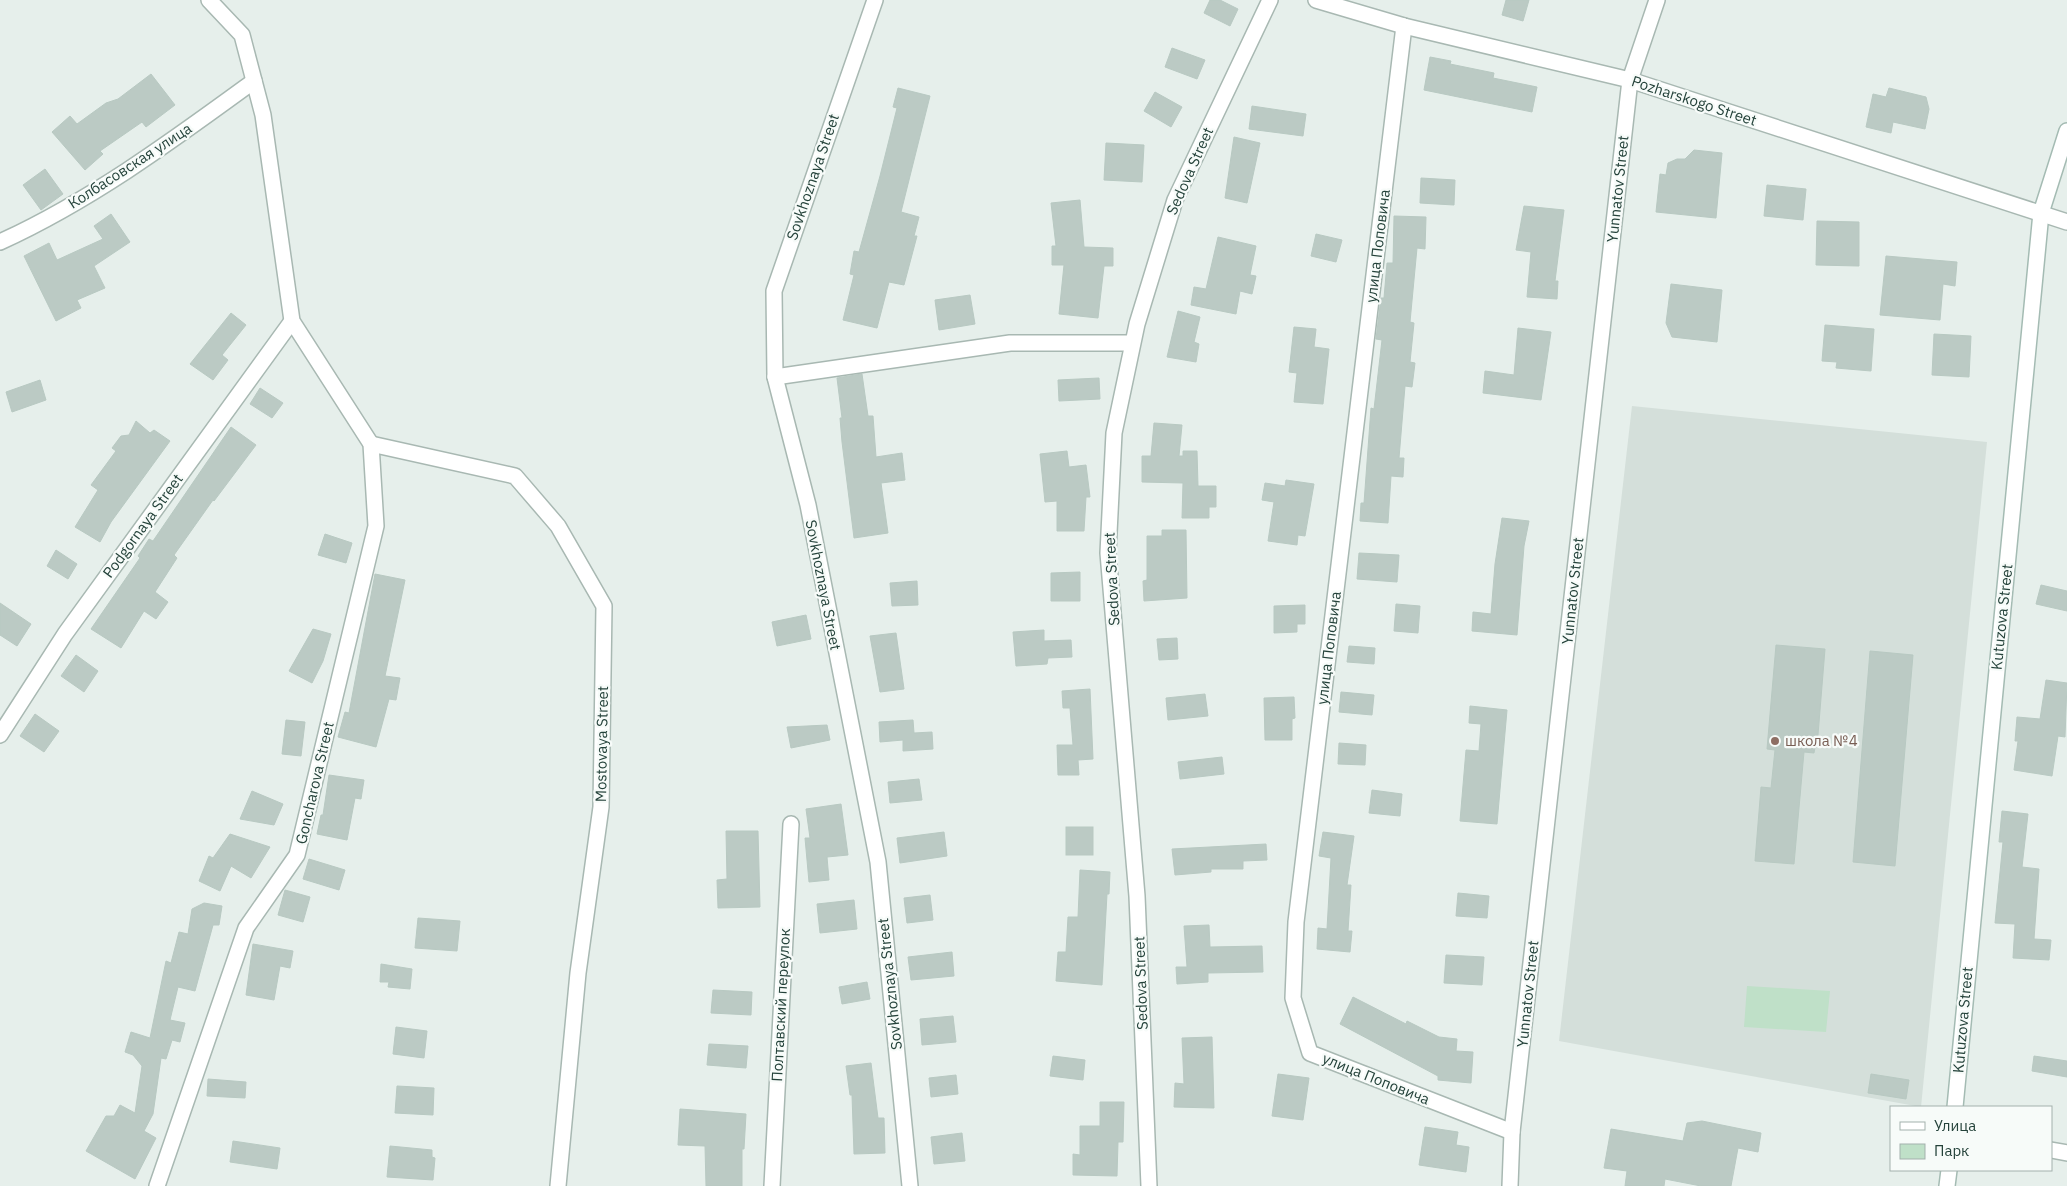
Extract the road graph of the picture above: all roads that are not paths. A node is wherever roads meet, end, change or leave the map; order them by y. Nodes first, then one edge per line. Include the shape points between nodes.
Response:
1 (209, 0) edge
2 (875, 0) edge
3 (1270, 0) edge
4 (1316, 0) edge
5 (1657, 0) edge
6 (1404, 26) junction
7 (1630, 80) junction
8 (254, 81) junction
9 (2067, 131) edge
10 (2041, 213) junction
11 (2067, 222) edge
12 (0, 242) edge
13 (292, 321) junction
14 (1132, 343) junction
15 (775, 377) junction
16 (371, 444) junction
17 (0, 735) edge
18 (790, 824) dead end
19 (1955, 1106) edge
20 (1512, 1132) junction
21 (2052, 1150) edge
22 (2067, 1153) edge
23 (1949, 1171) edge
24 (158, 1186) edge
25 (558, 1186) edge
26 (772, 1186) edge
27 (910, 1186) edge
28 (1149, 1186) edge
29 (1510, 1186) edge
30 (1947, 1186) edge

1 - 8 street via 242,35
2 - 15 street, Sovkhoznaya Street via 774,291
3 - 14 street, Sedova Street via 1175,200
4 - 6 street, Pozharskogo Street
5 - 7 street, Yunnatov Street
6 - 7 street, Pozharskogo Street
6 - 20 street, улица Поповича via 1296,922 1292,998 1310,1053
7 - 10 street, Pozharskogo Street
7 - 20 street, Yunnatov Street
8 - 12 street, Колбасовская улица via 156,152 46,221
8 - 13 street via 263,115
9 - 10 street, Kutuzova Street
10 - 11 street, Pozharskogo Street
10 - 19 street, Kutuzova Street
13 - 16 street
13 - 17 street, Podgornaya Street via 65,634
14 - 15 street via 1010,343
14 - 28 street, Sedova Street via 1114,433 1108,553 1137,896
15 - 27 street, Sovkhoznaya Street via 808,505 878,862
16 - 24 street, Goncharova Street via 376,526 297,855 246,928
16 - 25 street, Mostovaya Street via 515,476 558,526 604,606 601,807 578,973
18 - 26 street, Полтавский переулок
20 - 29 street, Yunnatov Street
21 - 22 street
23 - 30 street

